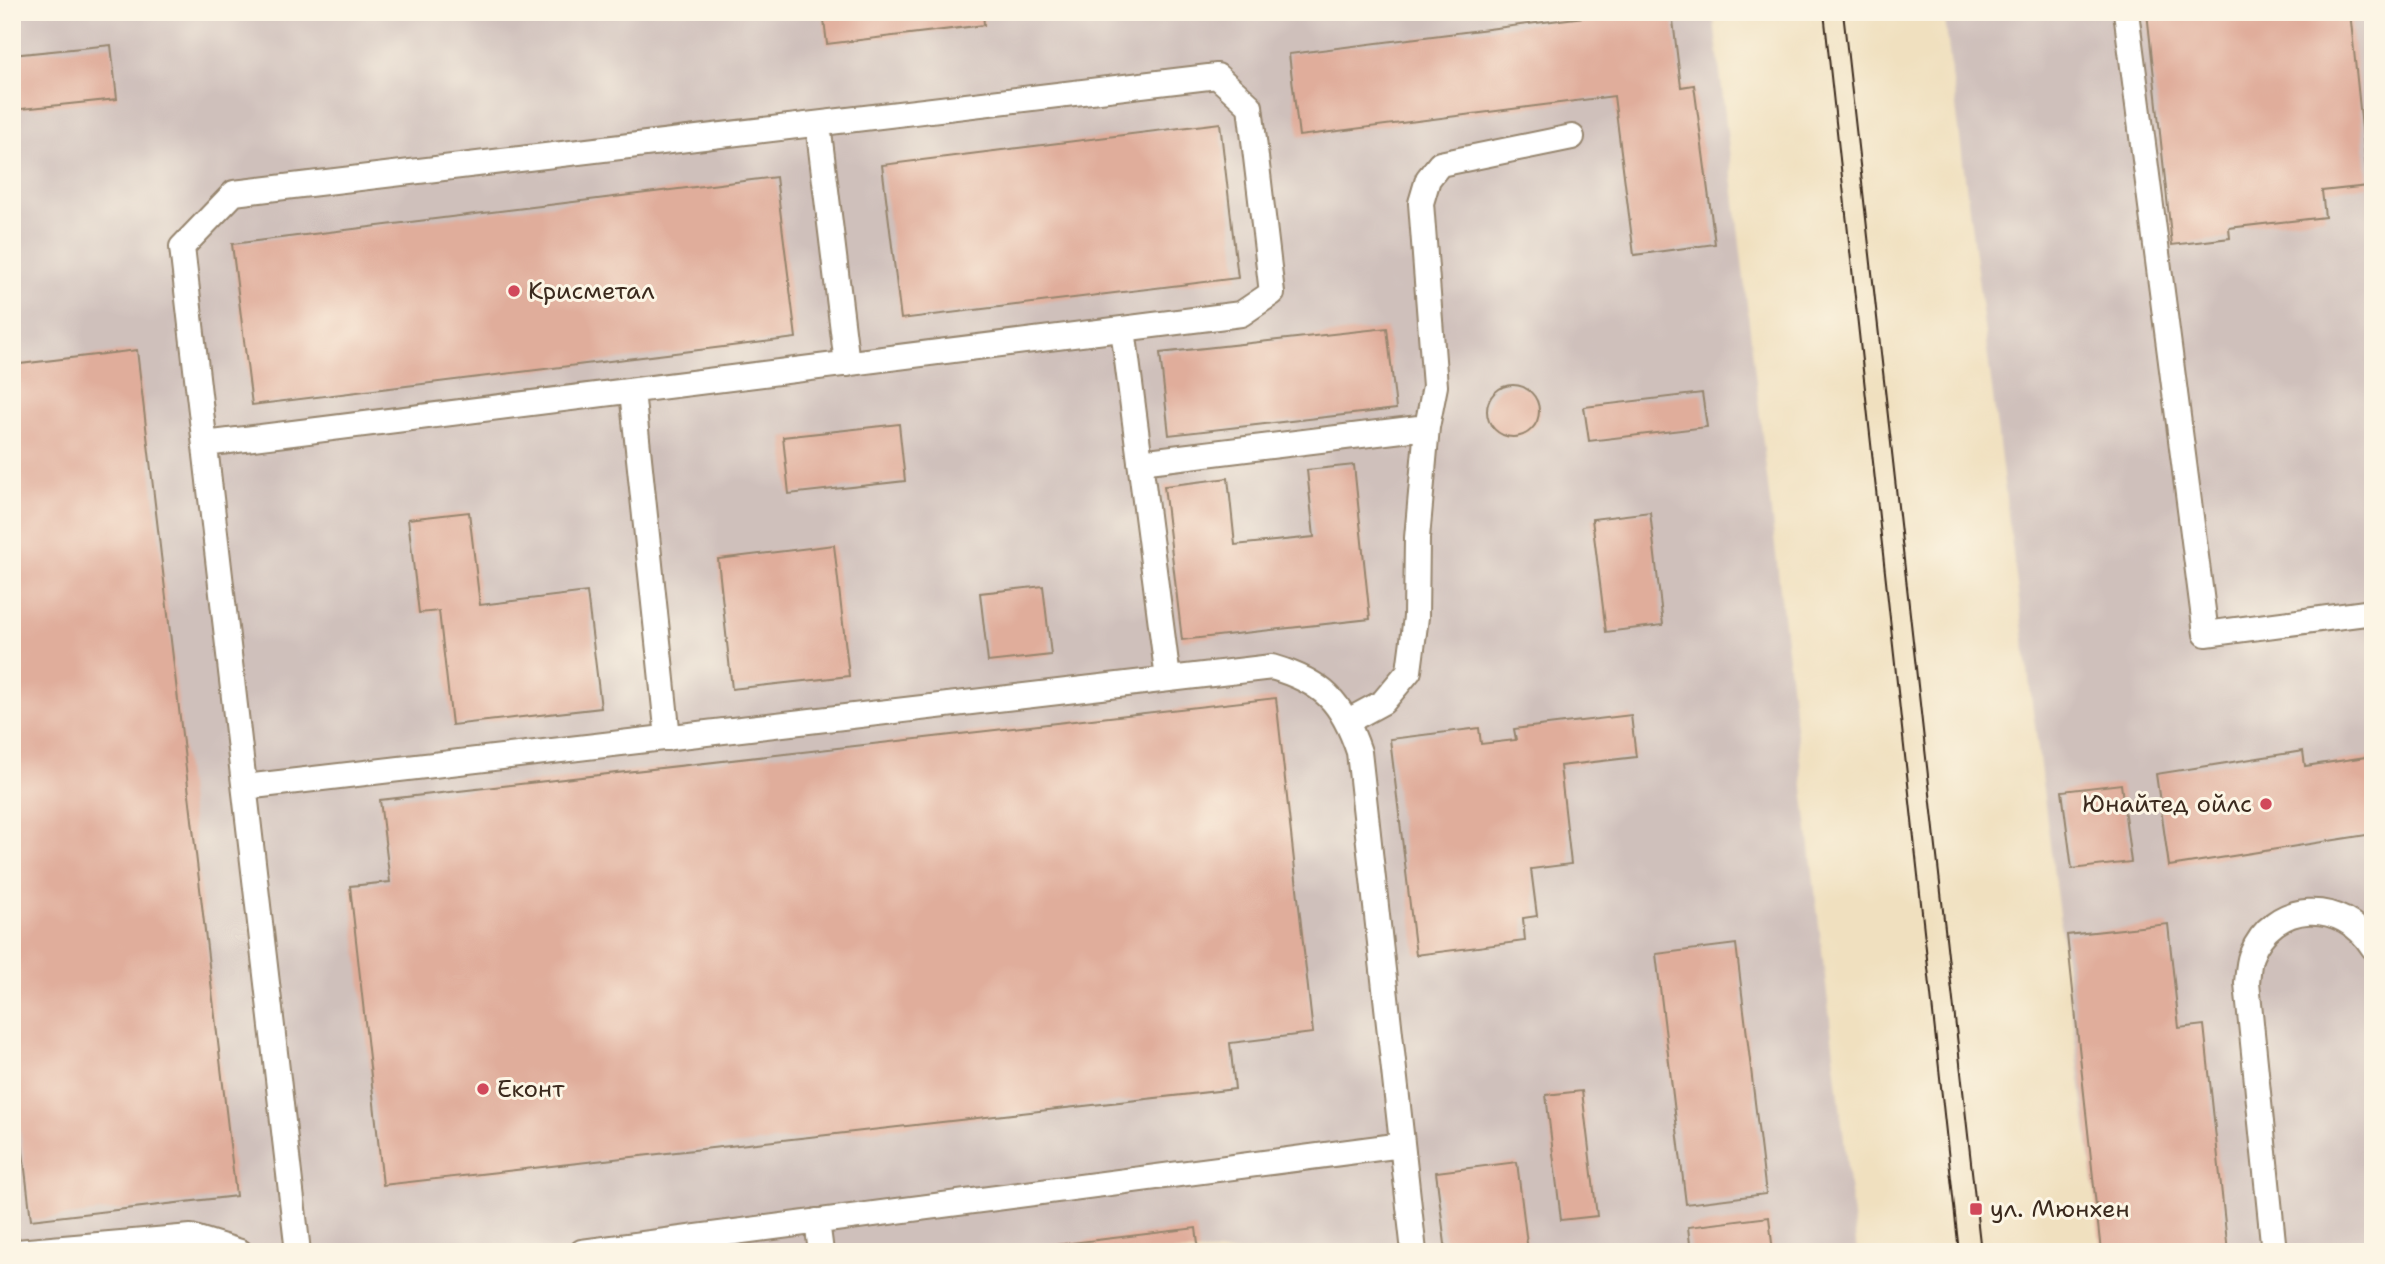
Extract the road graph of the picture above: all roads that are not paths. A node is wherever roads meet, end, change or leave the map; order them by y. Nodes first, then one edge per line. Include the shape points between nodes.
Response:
1 (2126, 12) edge
2 (818, 124) junction
3 (1572, 137) dead end
4 (1123, 329) junction
5 (847, 364) junction
6 (632, 391) junction
7 (1427, 427) junction
8 (205, 444) junction
9 (1140, 462) junction
10 (2373, 612) edge
11 (1168, 679) junction
12 (1349, 721) junction
13 (668, 738) junction
14 (245, 788) junction
15 (2373, 947) edge
16 (1402, 1145) junction
17 (817, 1221) junction
18 (17, 1252) edge
19 (240, 1252) edge
20 (298, 1252) edge
21 (582, 1252) edge
22 (821, 1252) edge
23 (1414, 1252) edge
24 (2274, 1252) edge

1 - 10 lane via 2206,634
2 - 4 lane via 1217,76 1250,106 1272,293 1241,314
2 - 5 lane
2 - 8 lane via 234,193 182,247
3 - 7 lane via 1440,164 1428,178 1421,203 1435,386
4 - 5 lane
4 - 9 lane
5 - 6 lane
6 - 8 lane
6 - 13 lane
7 - 9 lane
7 - 12 lane via 1409,671 1383,702
8 - 14 lane
9 - 11 lane
11 - 12 lane via 1272,667 1303,676 1329,695
11 - 13 lane
12 - 16 lane via 1359,752
13 - 14 lane
14 - 20 lane
15 - 24 lane via 2355,925 2333,913 2307,911 2282,918 2262,935 2250,958 2247,984
16 - 17 lane
16 - 23 lane
17 - 21 lane
17 - 22 lane
18 - 19 lane via 191,1237

